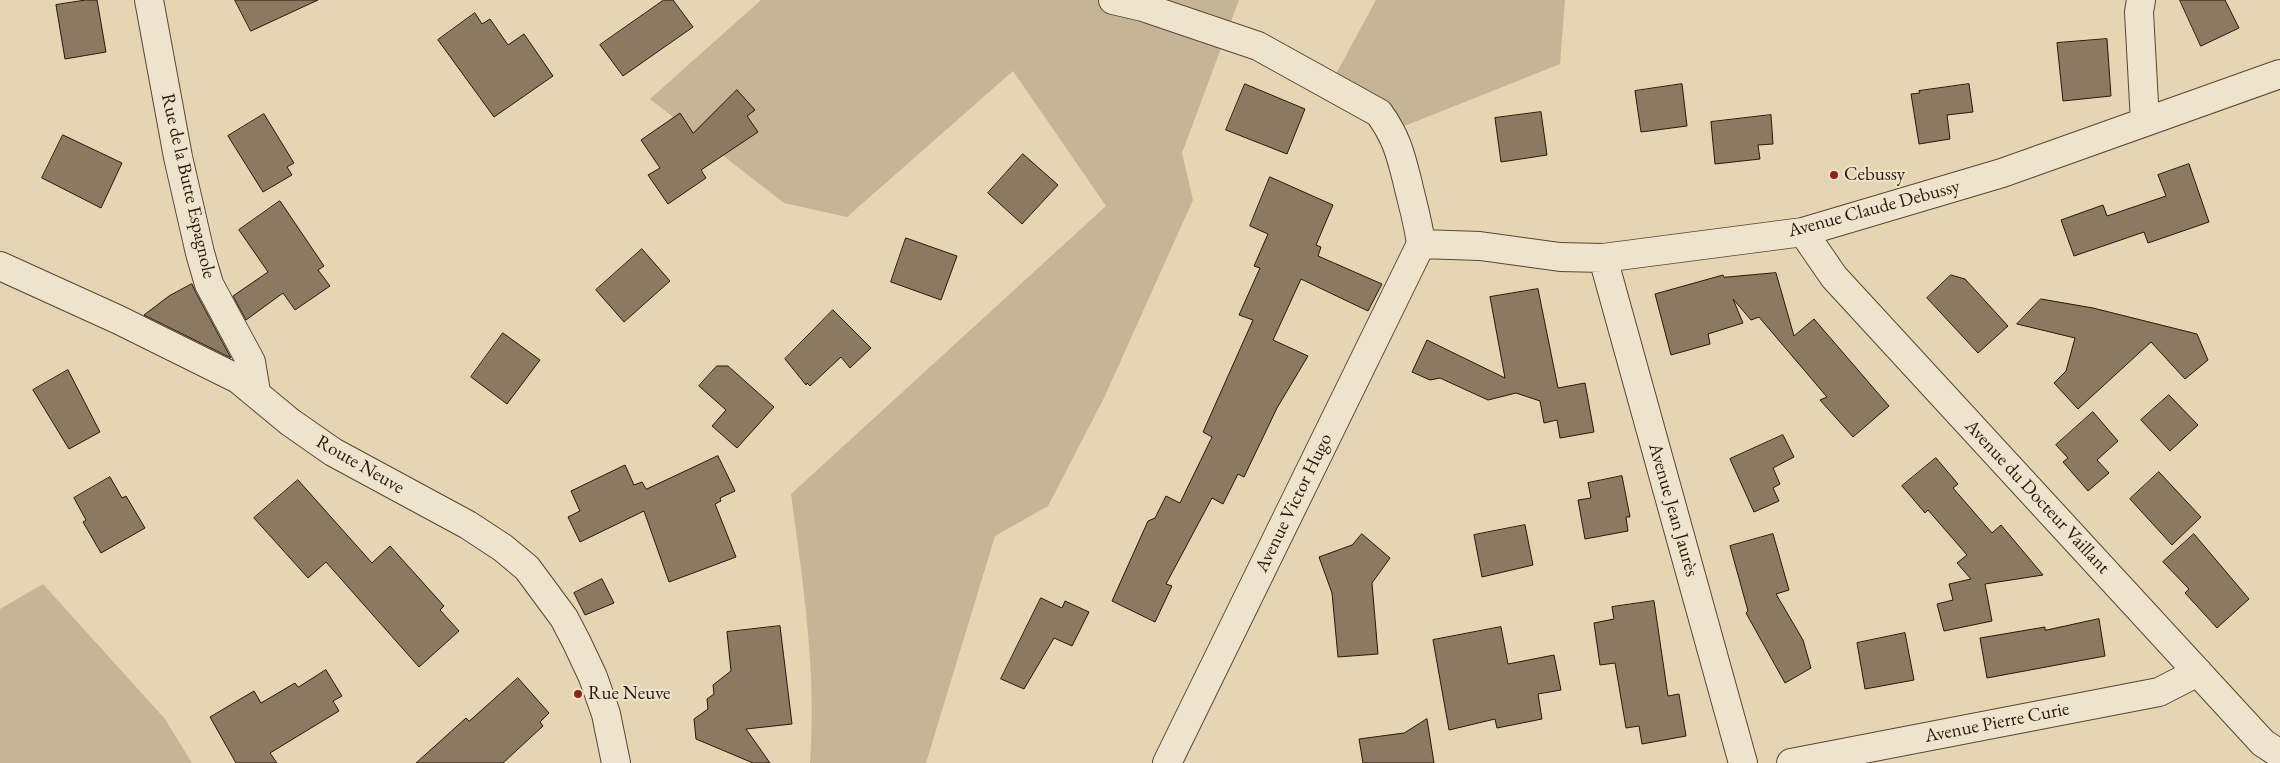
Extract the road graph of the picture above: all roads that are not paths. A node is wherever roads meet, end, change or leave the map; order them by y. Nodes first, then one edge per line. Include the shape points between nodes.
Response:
1 (149, 0) edge
2 (1113, 0) edge
3 (2141, 0) edge
4 (2280, 74) edge
5 (2146, 122) junction
6 (1803, 232) junction
7 (1421, 244) junction
8 (1603, 258) junction
9 (0, 266) edge
10 (256, 392) junction
11 (2198, 672) junction
12 (2280, 754) edge
13 (616, 763) edge
14 (1167, 763) edge
15 (1743, 763) edge
16 (1792, 763) edge

1 - 10 street, Rue de la Butte Espagnole via 178,157 200,253 209,284 251,362
2 - 7 street via 1258,46 1379,113 1392,131 1402,154 1418,215
3 - 5 street
4 - 5 street, Avenue Claude Debussy
5 - 6 street, Avenue Claude Debussy via 2002,173
6 - 8 street, Avenue Claude Debussy
6 - 11 street, Avenue du Docteur Vaillant via 1834,277
7 - 8 street, Avenue Claude Debussy via 1480,246 1560,257
7 - 14 street, Avenue Victor Hugo
8 - 15 street, Avenue Jean Jaurès
9 - 10 street, Route Neuve via 127,324 238,379
10 - 13 street, Route Neuve via 290,422 333,452 468,525 527,568 564,618 594,677
11 - 12 street, Avenue du Docteur Vaillant via 2263,743
11 - 16 street, Avenue Pierre Curie via 2159,692

